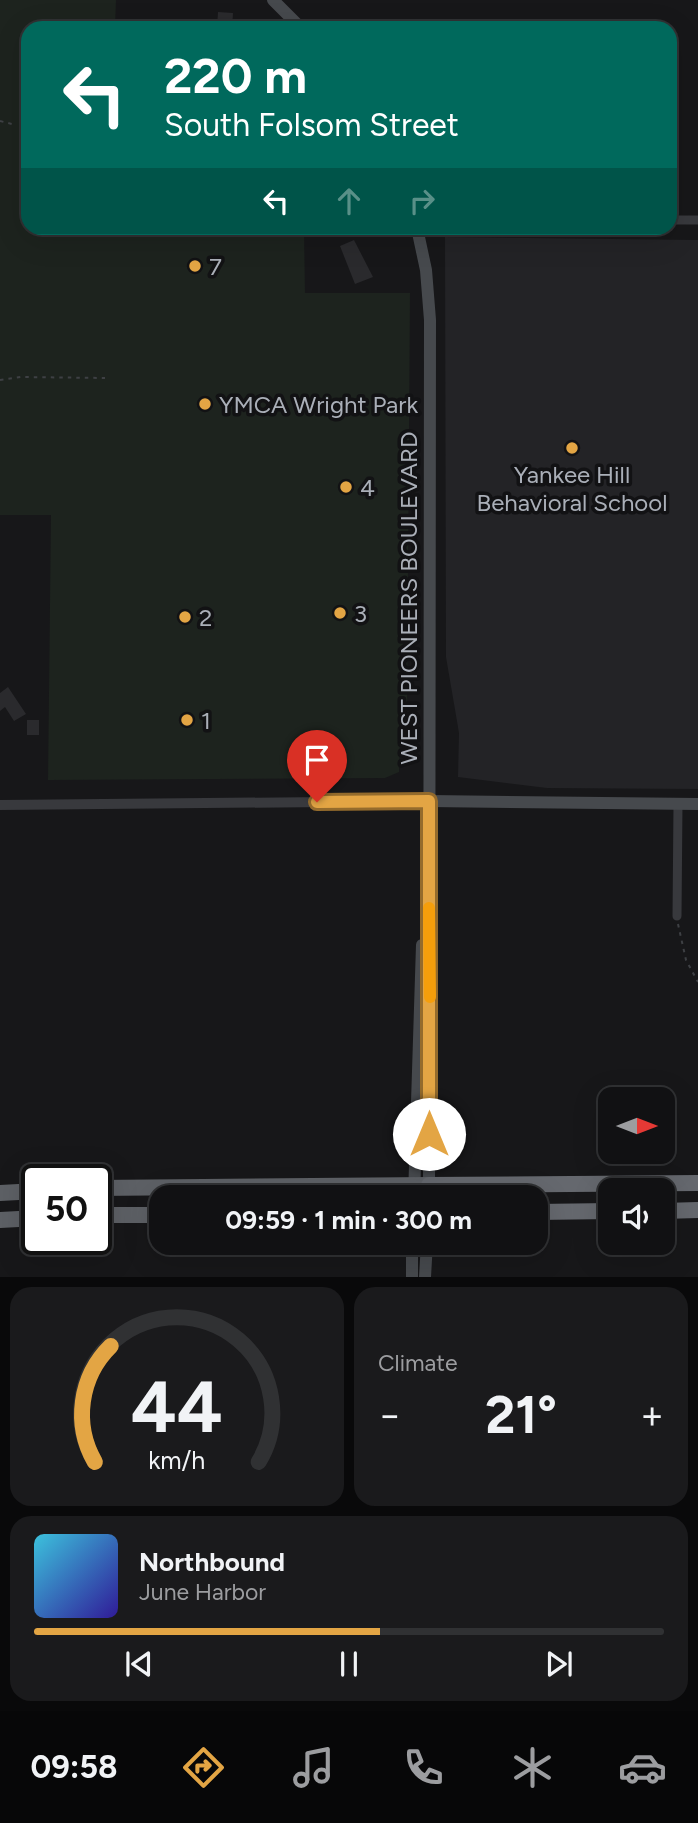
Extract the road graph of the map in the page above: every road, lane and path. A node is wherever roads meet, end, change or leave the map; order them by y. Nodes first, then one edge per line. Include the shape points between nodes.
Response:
1 (273, 0) edge
2 (294, 21) edge
3 (0, 121) edge
4 (12, 124) dead end
5 (677, 219) edge
6 (698, 220) edge
7 (418, 235) edge
8 (106, 377) dead end
9 (0, 380) edge
10 (429, 801) junction
11 (678, 804) junction
12 (698, 804) edge
13 (0, 805) edge
14 (677, 916) joint
15 (698, 982) edge
16 (698, 1183) edge
17 (421, 1185) edge
18 (548, 1187) edge
19 (112, 1188) edge
20 (149, 1188) edge
21 (21, 1192) edge
22 (0, 1193) edge
23 (698, 1210) edge
24 (598, 1211) edge
25 (675, 1211) edge
26 (548, 1212) edge
27 (112, 1215) edge
28 (149, 1215) edge
29 (21, 1219) edge
30 (0, 1220) edge
31 (412, 1255) edge
32 (426, 1255) edge
33 (412, 1277) edge
34 (425, 1277) edge

1 - 2 main road
3 - 4 path
5 - 6 street
7 - 10 main road, WEST PIONEERS BOULEVARD via 430,320
8 - 9 path
10 - 11 main road
10 - 13 street
10 - 17 main road, WEST PIONEERS BOULEVARD
11 - 12 main road
11 - 14 street
14 - 15 path via 681,945
16 - 18 highway
19 - 20 highway
21 - 22 highway
23 - 25 highway
24 - 26 highway
27 - 28 highway
29 - 30 highway
31 - 33 main road
32 - 34 main road

